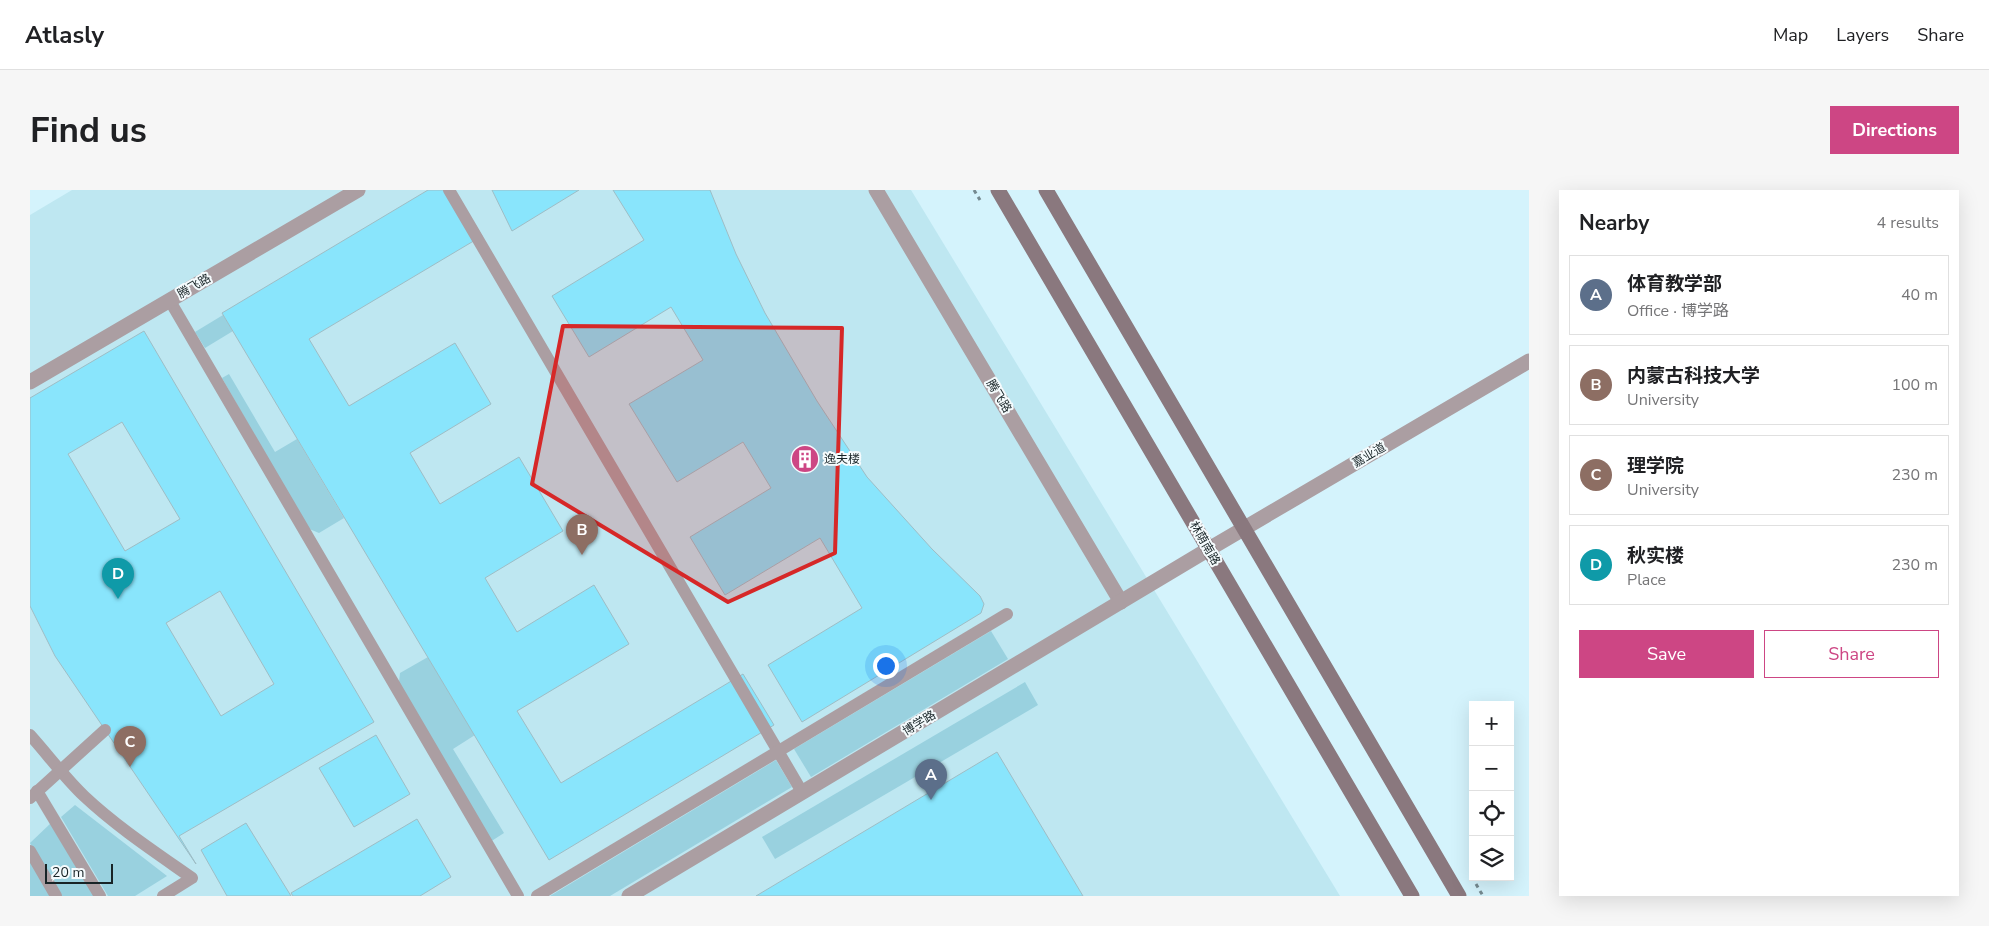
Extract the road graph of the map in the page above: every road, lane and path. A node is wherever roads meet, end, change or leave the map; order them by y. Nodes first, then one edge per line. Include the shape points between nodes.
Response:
1 (358, 190) edge
2 (449, 190) edge
3 (876, 190) edge
4 (998, 190) edge
5 (1046, 190) edge
6 (170, 301) junction
7 (1529, 361) edge
8 (30, 382) edge
9 (1244, 528) junction
10 (1209, 549) junction
11 (1122, 602) junction
12 (1007, 614) dead end
13 (105, 730) dead end
14 (30, 736) edge
15 (61, 770) junction
16 (802, 792) junction
17 (33, 795) edge
18 (30, 851) edge
19 (56, 896) edge
20 (100, 896) edge
21 (162, 896) edge
22 (518, 896) edge
23 (537, 896) edge
24 (628, 896) edge
25 (1412, 896) edge
26 (1459, 896) edge

1 - 6 street, 腾飞路
2 - 16 lane
3 - 11 street, 腾飞路
4 - 10 main road, 林荫南路
5 - 9 main road
6 - 8 street, 腾飞路
6 - 22 lane
7 - 9 street, 嘉业道
9 - 10 street, 嘉业道
9 - 26 main road
10 - 11 street, 博学路
10 - 25 main road, 林荫南路
11 - 16 street, 博学路
12 - 23 lane
13 - 15 lane
14 - 15 lane
15 - 17 lane
15 - 21 lane via 125,830 192,878
16 - 24 street, 博学路
17 - 20 lane
18 - 19 lane

